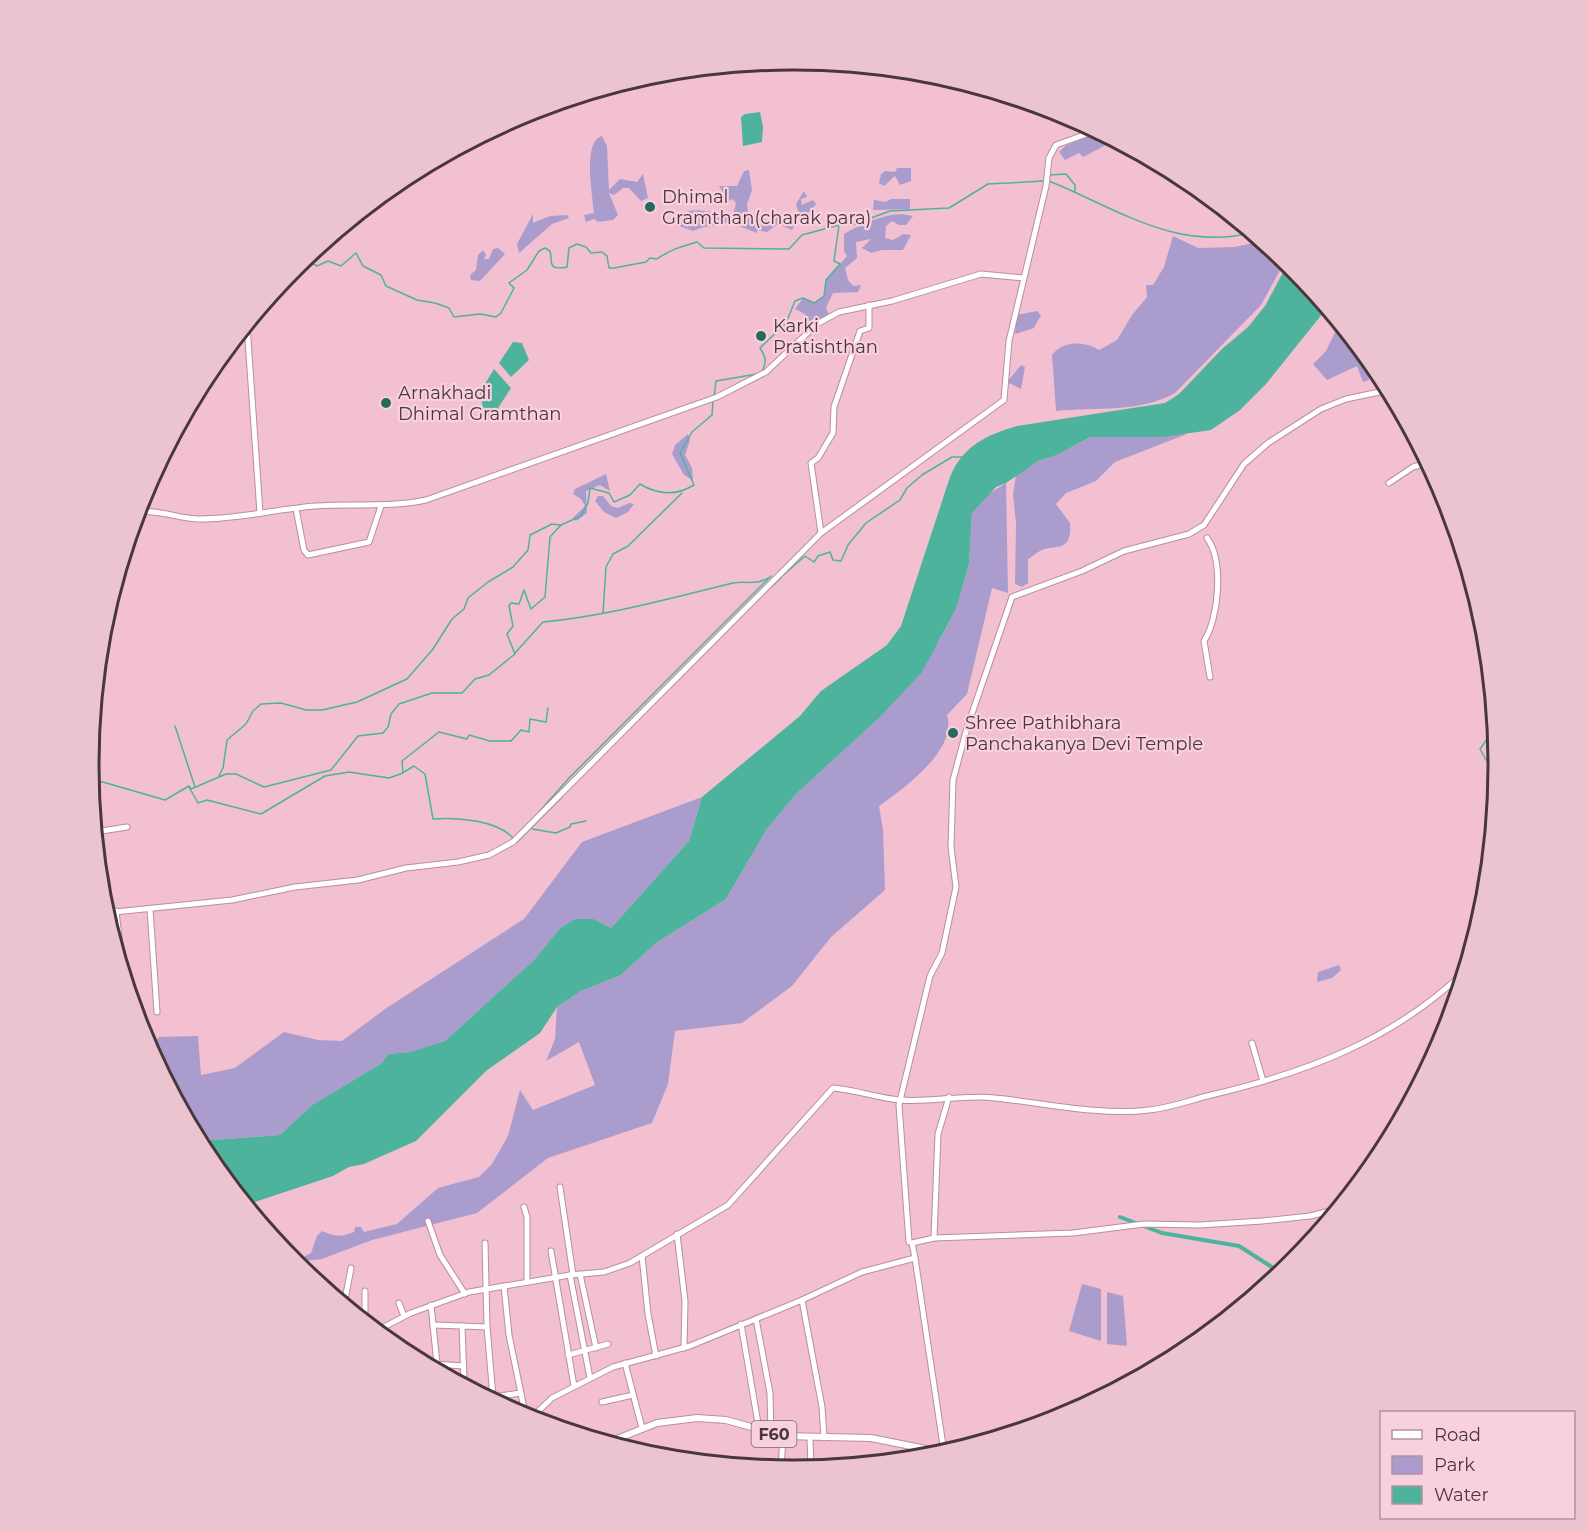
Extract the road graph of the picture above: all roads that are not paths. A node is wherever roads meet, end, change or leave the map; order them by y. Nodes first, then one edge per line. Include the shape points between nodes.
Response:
1 (1085, 135) edge
2 (1023, 278) junction
3 (869, 305) junction
4 (248, 335) edge
5 (1379, 392) edge
6 (1420, 465) edge
7 (1389, 483) dead end
8 (381, 506) junction
9 (296, 509) junction
10 (146, 512) edge
11 (260, 513) junction
12 (821, 533) junction
13 (1207, 538) dead end
14 (1210, 677) dead end
15 (127, 827) dead end
16 (102, 831) edge
17 (150, 909) junction
18 (116, 911) joint
19 (118, 926) edge
20 (1455, 980) edge
21 (157, 1012) dead end
22 (1252, 1042) dead end
23 (1263, 1081) junction
24 (949, 1096) junction
25 (901, 1100) junction
26 (560, 1187) dead end
27 (524, 1207) dead end
28 (1326, 1212) edge
29 (428, 1221) dead end
30 (677, 1234) junction
31 (934, 1239) junction
32 (485, 1243) dead end
33 (912, 1243) junction
34 (551, 1251) dead end
35 (642, 1256) junction
36 (915, 1258) junction
37 (351, 1268) dead end
38 (580, 1274) junction
39 (572, 1275) junction
40 (553, 1278) junction
41 (527, 1282) junction
42 (504, 1286) junction
43 (487, 1289) junction
44 (365, 1291) dead end
45 (465, 1294) junction
46 (346, 1297) edge
47 (802, 1300) junction
48 (399, 1304) dead end
49 (431, 1305) junction
50 (365, 1313) edge
51 (404, 1316) junction
52 (756, 1318) junction
53 (741, 1324) junction
54 (433, 1325) junction
55 (462, 1326) junction
56 (384, 1327) edge
57 (488, 1327) junction
58 (608, 1344) dead end
59 (596, 1348) junction
60 (684, 1348) junction
61 (585, 1350) junction
62 (568, 1355) junction
63 (656, 1356) junction
64 (436, 1361) edge
65 (625, 1363) junction
66 (442, 1364) edge
67 (463, 1366) junction
68 (464, 1377) edge
69 (591, 1378) junction
70 (574, 1386) junction
71 (493, 1392) edge
72 (521, 1393) junction
73 (633, 1395) junction
74 (503, 1397) edge
75 (602, 1402) dead end
76 (525, 1406) edge
77 (537, 1411) edge
78 (642, 1428) junction
79 (759, 1429) junction
80 (771, 1433) junction
81 (783, 1436) junction
82 (619, 1438) edge
83 (810, 1438) junction
84 (824, 1438) junction
85 (944, 1444) edge
86 (922, 1448) edge
87 (782, 1460) edge
88 (811, 1460) edge

1 - 2 street via 1056,145 1049,158
2 - 3 street via 981,274
2 - 12 street via 1008,345 1004,400
3 - 8 street via 839,312 816,324 766,372 717,397 426,500
3 - 12 street via 869,328 860,331 846,371 834,407 833,433 811,463
4 - 11 street
5 - 25 street via 1320,409 1268,443 1244,464 1204,525 1189,534 1124,551 1012,597 953,780 951,847 956,887
6 - 7 street
8 - 9 street
8 - 9 street via 369,542 308,555 303,550
9 - 11 street
10 - 11 street via 197,519
12 - 17 street via 513,842 497,852 358,880
13 - 14 street via 1218,569 1215,608 1204,641
15 - 16 street
17 - 18 street
17 - 21 street
18 - 19 street
20 - 23 street via 1418,1012 1369,1041 1323,1063
22 - 23 street
23 - 24 street via 1150,1110
24 - 25 street
24 - 31 street via 938,1134
25 - 30 street via 833,1088 728,1205
25 - 33 street via 906,1212
26 - 39 street
27 - 41 street
28 - 31 street via 1262,1221 1144,1224 1073,1233
29 - 45 street via 440,1255
30 - 35 street
30 - 60 street via 685,1301
31 - 33 street
32 - 43 street
33 - 36 street
34 - 40 street
35 - 38 street via 604,1272
35 - 63 street
36 - 47 street via 861,1272
36 - 85 street
37 - 46 street
38 - 39 street
38 - 59 street
39 - 40 street
39 - 61 street
40 - 41 street
40 - 62 street
41 - 42 street
42 - 43 street
42 - 72 street
43 - 45 street
43 - 57 street
44 - 50 street
45 - 49 street
47 - 52 street
47 - 84 street
48 - 51 street
49 - 51 street
49 - 54 street
51 - 56 street
52 - 53 street
52 - 80 street via 770,1393
53 - 60 street
53 - 79 street
54 - 55 street
54 - 64 street
55 - 57 street
55 - 67 street
57 - 71 street
58 - 59 street
59 - 61 street
60 - 63 street
61 - 62 street
61 - 69 street
62 - 70 street
63 - 65 street
65 - 69 street
65 - 73 street
66 - 67 street
67 - 68 street
69 - 70 street
70 - 77 street
72 - 74 street
72 - 76 street
73 - 75 street
73 - 78 street
78 - 79 main road, F60 via 697,1418 726,1420
78 - 82 main road, F60
79 - 80 main road, F60
80 - 81 main road, F60
81 - 83 main road, F60
81 - 87 street
83 - 84 main road, F60
83 - 88 street
84 - 86 main road, F60 via 871,1438

